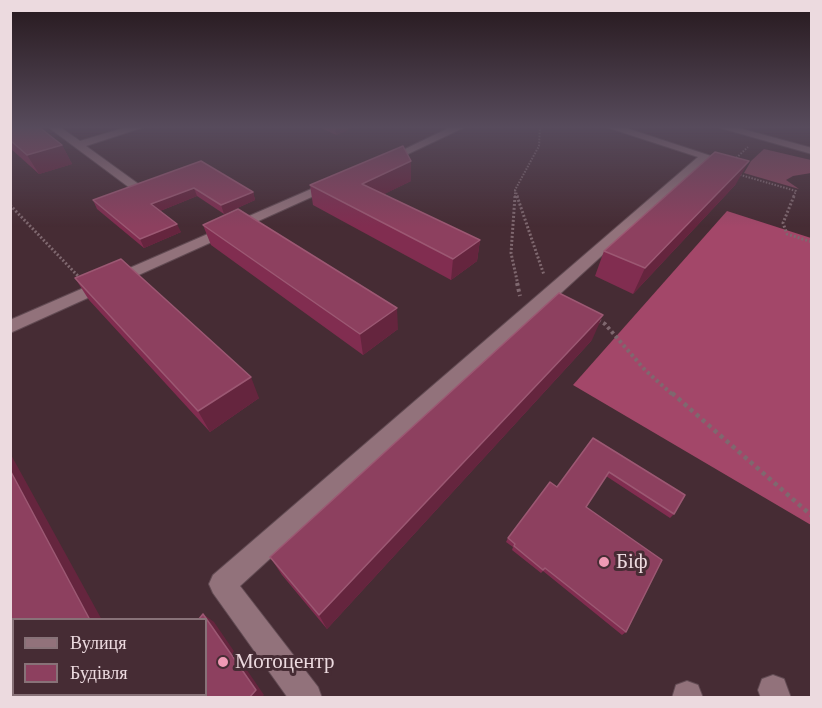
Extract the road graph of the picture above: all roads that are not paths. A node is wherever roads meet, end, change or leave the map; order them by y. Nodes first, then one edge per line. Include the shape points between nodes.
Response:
1 (99, 160) edge
2 (386, 160) edge
3 (701, 160) edge
4 (375, 165) edge
5 (343, 180) edge
6 (138, 189) edge
7 (10, 327) edge
8 (307, 698) edge

1 - 6 street
2 - 4 street
3 - 8 street via 222,584
5 - 7 street

